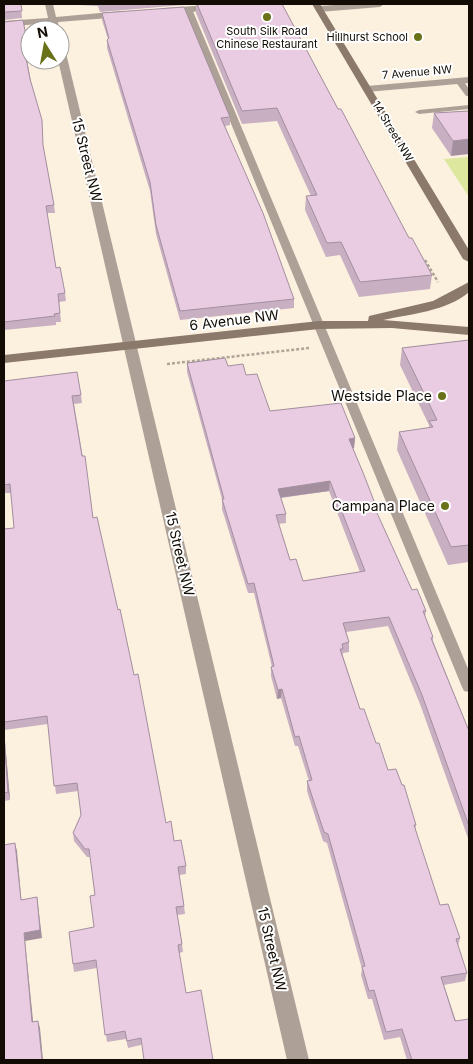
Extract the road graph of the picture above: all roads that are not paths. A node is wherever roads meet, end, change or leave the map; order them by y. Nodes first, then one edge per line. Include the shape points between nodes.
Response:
1 (49, 4) edge
2 (254, 4) edge
3 (380, 4) edge
4 (317, 6) edge
5 (188, 9) junction
6 (159, 11) edge
7 (130, 14) edge
8 (53, 20) joint
9 (20, 23) edge
10 (4, 24) edge
11 (65, 70) edge
12 (464, 81) edge
13 (367, 89) junction
14 (469, 94) edge
15 (469, 107) edge
16 (420, 112) dead end
17 (469, 259) edge
18 (469, 286) edge
19 (354, 323) junction
20 (319, 326) junction
21 (469, 331) edge
22 (130, 345) junction
23 (4, 359) edge
24 (469, 687) edge
25 (298, 1060) edge

1 - 8 street
2 - 5 street
3 - 4 street
4 - 13 main road, 14 Street NW
5 - 6 street
5 - 20 lane
7 - 8 street
9 - 10 street
11 - 22 street, 15 Street NW
12 - 13 street, 7 Avenue NW
12 - 14 lane
13 - 17 main road, 14 Street NW
15 - 16 lane
18 - 19 main road via 446,300
19 - 20 main road, 6 Avenue NW
19 - 21 main road, 6 Avenue NW
20 - 22 main road, 6 Avenue NW
20 - 24 lane
22 - 23 main road, 6 Avenue NW
22 - 25 street, 15 Street NW

